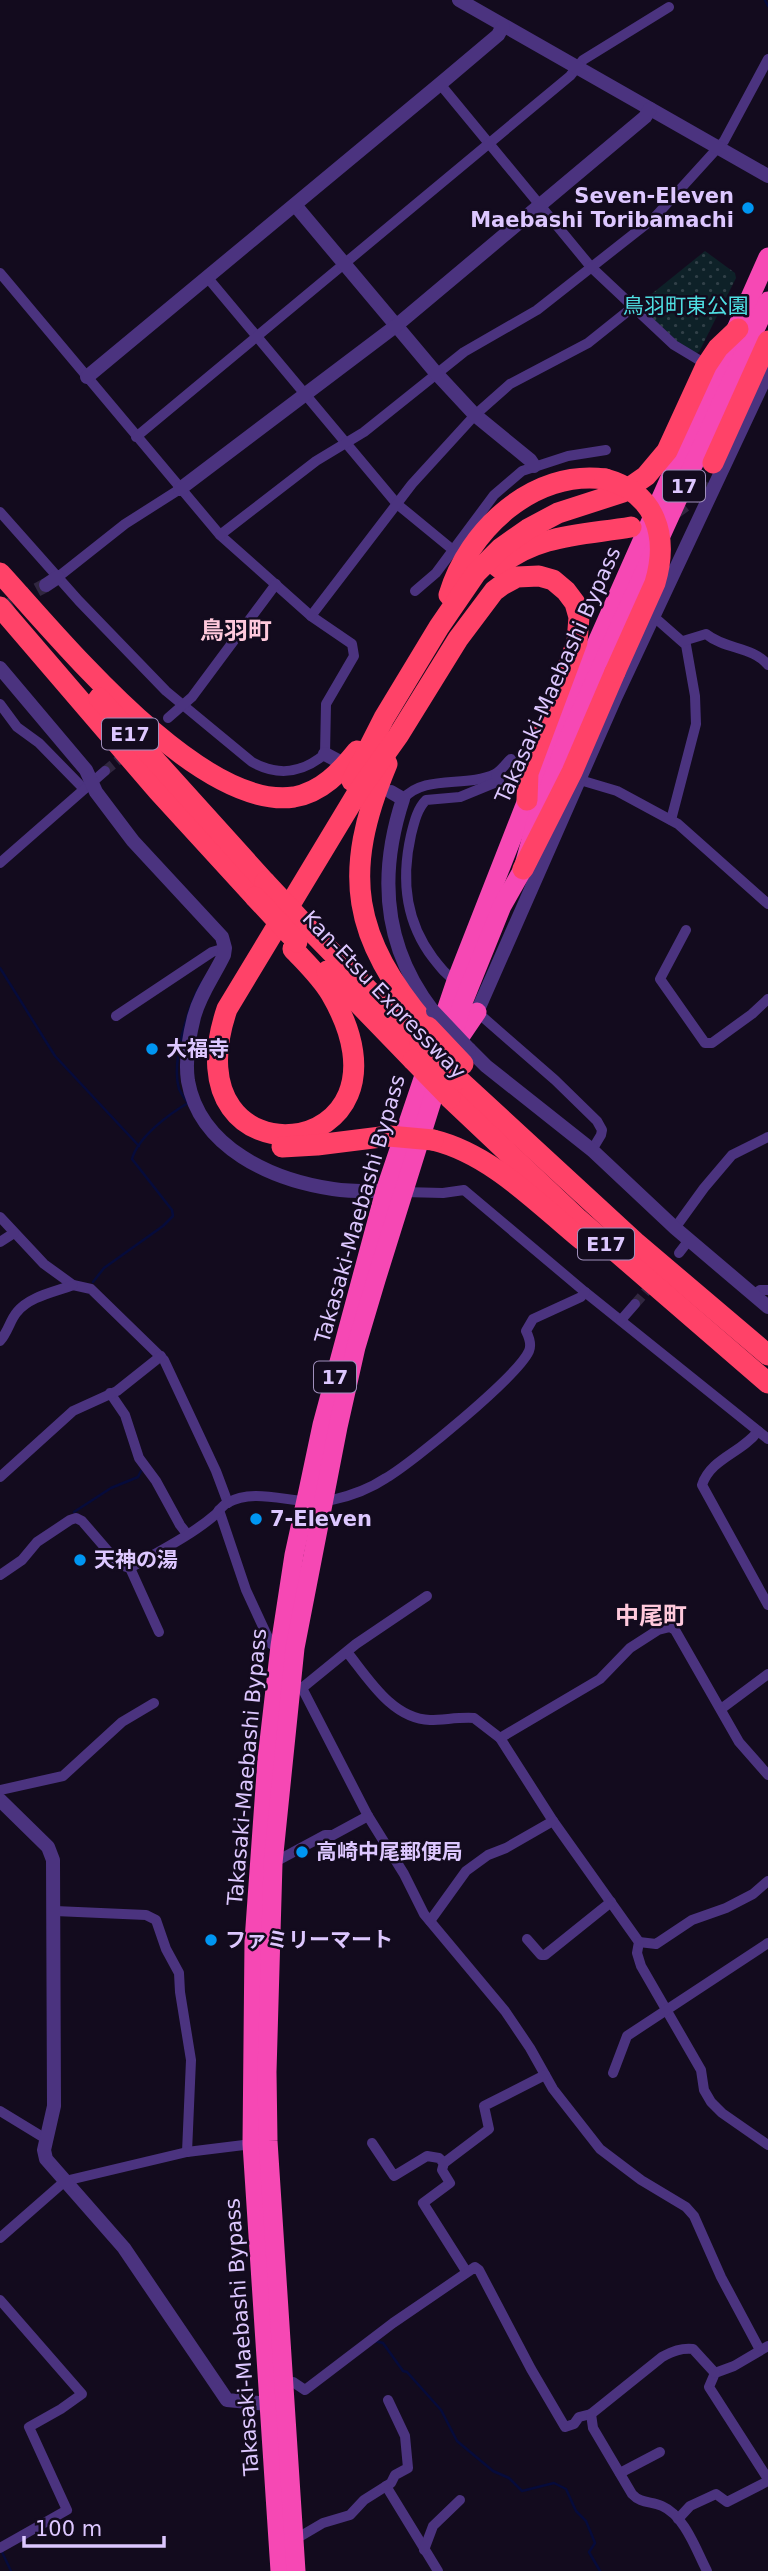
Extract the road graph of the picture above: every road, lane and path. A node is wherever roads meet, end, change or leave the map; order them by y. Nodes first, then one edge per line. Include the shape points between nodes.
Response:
1 (459, 0) edge
2 (479, 5) edge
3 (669, 7) dead end
4 (503, 26) junction
5 (768, 59) edge
6 (577, 68) junction
7 (440, 84) junction
8 (650, 109) junction
9 (489, 144) junction
10 (718, 148) junction
11 (768, 176) edge
12 (295, 205) junction
13 (540, 205) junction
14 (768, 257) edge
15 (345, 265) junction
16 (591, 267) junction
17 (0, 273) edge
18 (207, 277) junction
19 (768, 302) edge
20 (633, 307) junction
21 (397, 325) junction
22 (738, 328) junction
23 (257, 338) junction
24 (768, 341) edge
25 (699, 360) dead end
26 (768, 372) edge
27 (436, 373) junction
28 (87, 377) junction
29 (305, 395) junction
30 (475, 415) junction
31 (136, 437) junction
32 (346, 444) junction
33 (606, 450) dead end
34 (713, 463) tunnel mouth
35 (534, 466) junction
36 (180, 489) junction
37 (397, 504) junction
38 (0, 512) edge
39 (631, 527) dead end
40 (220, 535) junction
41 (453, 550) junction
42 (0, 573) edge
43 (0, 581) edge
44 (52, 581) junction
45 (276, 584) junction
46 (415, 591) dead end
47 (0, 607) edge
48 (311, 616) junction
49 (653, 616) junction
50 (439, 627) junction
51 (458, 639) junction
52 (683, 641) junction
53 (768, 665) edge
54 (0, 668) edge
55 (0, 704) edge
56 (183, 706) junction
57 (168, 718) dead end
58 (384, 718) junction
59 (398, 736) junction
60 (325, 754) junction
61 (511, 759) dead end
62 (340, 762) dead end
63 (105, 771) tunnel mouth
64 (496, 774) junction
65 (580, 779) junction
66 (88, 785) junction
67 (397, 796) joint
68 (527, 800) junction
69 (671, 820) junction
70 (0, 863) edge
71 (390, 867) junction
72 (523, 869) junction
73 (405, 871) junction
74 (257, 895) junction
75 (768, 904) edge
76 (686, 930) dead end
77 (299, 939) junction
78 (225, 948) junction
79 (456, 981) junction
80 (768, 999) edge
81 (477, 1012) junction
82 (116, 1016) dead end
83 (424, 1035) junction
84 (456, 1074) junction
85 (768, 1137) edge
86 (592, 1150) junction
87 (394, 1192) junction
88 (0, 1217) edge
89 (676, 1228) junction
90 (15, 1233) junction
91 (689, 1240) junction
92 (0, 1242) edge
93 (679, 1253) dead end
94 (73, 1285) junction
95 (768, 1290) edge
96 (586, 1292) junction
97 (753, 1295) junction
98 (635, 1304) tunnel mouth
99 (768, 1307) edge
100 (621, 1320) junction
101 (0, 1341) edge
102 (768, 1355) edge
103 (160, 1356) junction
104 (768, 1384) edge
105 (110, 1393) junction
106 (758, 1432) junction
107 (768, 1439) edge
108 (0, 1477) edge
109 (314, 1501) junction
110 (223, 1506) junction
111 (187, 1534) junction
112 (130, 1567) junction
113 (0, 1574) edge
114 (427, 1596) dead end
115 (768, 1605) edge
116 (159, 1632) dead end
117 (280, 1646) junction
118 (347, 1652) junction
119 (768, 1674) edge
120 (296, 1686) junction
121 (154, 1703) dead end
122 (721, 1709) junction
123 (500, 1738) junction
124 (768, 1775) edge
125 (0, 1790) edge
126 (0, 1800) edge
127 (368, 1816) junction
128 (553, 1821) junction
129 (273, 1863) junction
130 (768, 1881) edge
131 (611, 1902) junction
132 (55, 1911) junction
133 (430, 1921) junction
134 (527, 1939) dead end
135 (639, 1942) junction
136 (768, 1942) edge
137 (666, 2009) junction
138 (613, 2073) dead end
139 (545, 2075) junction
140 (0, 2111) edge
141 (46, 2139) junction
142 (372, 2143) dead end
143 (252, 2144) junction
144 (768, 2145) edge
145 (187, 2152) junction
146 (443, 2163) junction
147 (65, 2181) junction
148 (0, 2238) edge
149 (466, 2271) junction
150 (0, 2300) edge
151 (764, 2348) edge
152 (715, 2373) junction
153 (283, 2382) junction
154 (388, 2400) dead end
155 (268, 2404) junction
156 (591, 2414) junction
157 (660, 2452) dead end
158 (620, 2473) junction
159 (767, 2475) edge
160 (386, 2486) junction
161 (460, 2500) dead end
162 (678, 2519) junction
163 (293, 2540) junction
164 (0, 2548) edge
165 (424, 2550) junction
166 (280, 2571) edge
167 (296, 2571) edge
168 (438, 2571) edge
169 (707, 2571) edge

1 - 2 street
2 - 4 street
3 - 6 street via 605,45
4 - 6 street
4 - 7 street
5 - 10 street
6 - 8 street
6 - 9 street
7 - 9 street
7 - 12 street
8 - 10 street
8 - 13 street
9 - 13 street
9 - 15 street
10 - 11 street
10 - 16 street via 654,218
12 - 15 street
12 - 18 street
13 - 16 street
13 - 21 street
14 - 22 highway, Takasaki-Maebashi Bypass / 17
15 - 21 street
15 - 23 street
16 - 20 street
16 - 27 street via 537,310 475,344
17 - 28 street
18 - 23 street
18 - 28 street
19 - 72 highway, Takasaki-Maebashi Bypass / 17 via 565,746
20 - 25 street via 674,345
20 - 30 street via 588,343 510,384
21 - 27 street
21 - 29 street
22 - 50 highway via 706,366 667,451 646,476 623,492 558,513 517,536 476,572
22 - 68 highway, Takasaki-Maebashi Bypass / 17
23 - 29 street
23 - 31 street
24 - 34 highway
26 - 49 street
27 - 30 street
27 - 32 street
28 - 31 street
29 - 32 street
29 - 36 street
30 - 35 street
30 - 37 street
31 - 36 street
32 - 37 street
32 - 40 street via 316,461
33 - 35 street
35 - 41 street via 494,495
36 - 40 street
36 - 44 street via 125,524
37 - 41 street
37 - 48 street
38 - 44 street
39 - 51 highway via 543,541 515,554 478,590
40 - 45 street
41 - 46 street via 431,579
42 - 58 highway via 135,716 177,750 238,788 282,797 319,788 338,773
43 - 74 highway, Kan-Etsu Expressway / E17
44 - 56 street
45 - 48 street
45 - 56 street
47 - 74 highway, Kan-Etsu Expressway / E17 via 158,791
48 - 60 street via 355,650 326,704
49 - 52 street
49 - 65 street
50 - 58 highway
50 - 72 highway, bridge via 452,583 484,533 507,509 534,491 586,477 605,479 628,488 646,504 657,524 661,545 654,583 572,772
51 - 59 highway
51 - 68 highway via 494,591 517,577 544,577 560,585 575,603 577,642 528,773
52 - 53 street via 706,634 755,654
52 - 69 street via 696,712
54 - 66 street via 73,754
55 - 66 street via 17,727
56 - 57 street
56 - 60 street via 268,770 297,771
58 - 104 highway, bridge via 354,776 226,986 209,1026 204,1062 209,1093 219,1111 238,1131 256,1141 288,1147 389,1136 460,1148 498,1172 711,1347
59 - 77 highway via 358,792 240,985 220,1032 217,1073 227,1102 246,1123 283,1135 305,1132 330,1119 344,1103 354,1077 353,1049 344,1020
59 - 83 highway via 366,822 360,853 360,899 370,939
60 - 62 street
61 - 64 street
63 - 66 street
64 - 67 street via 422,786
64 - 73 street via 499,780 495,783 460,797 423,803
65 - 69 street via 617,791
65 - 81 street
66 - 70 street
66 - 78 street via 218,932
67 - 71 street
68 - 79 highway, Takasaki-Maebashi Bypass / 17
69 - 75 street
71 - 73 street
71 - 83 street via 390,909 398,949
72 - 84 highway, Takasaki-Maebashi Bypass / 17 via 502,906 462,1005
73 - 79 street via 415,928 442,970
74 - 77 highway, Kan-Etsu Expressway / E17, bridge
76 - 80 street via 660,979 705,1043
77 - 83 highway, Kan-Etsu Expressway / E17
78 - 82 street
78 - 87 street via 198,1004 189,1047 188,1083 206,1122 242,1158 269,1172 330,1189
79 - 87 highway, Takasaki-Maebashi Bypass / 17
81 - 84 highway via 443,1073
81 - 86 street via 597,1121 602,1130
83 - 84 highway, bridge
83 - 84 highway, Kan-Etsu Expressway, bridge
84 - 86 street via 486,1066
84 - 87 highway, Takasaki-Maebashi Bypass / 17
84 - 102 highway, E17 via 581,1178 635,1242
84 - 104 highway, Kan-Etsu Expressway / E17 via 586,1226
85 - 89 street via 732,1155
86 - 89 street
87 - 96 street via 464,1190
87 - 109 highway, Takasaki-Maebashi Bypass / 17 via 322,1425
88 - 90 street
89 - 91 street
90 - 92 street
90 - 94 street via 44,1264
91 - 93 street
91 - 97 street
94 - 101 street via 24,1305
94 - 103 street via 91,1290
95 - 97 street
96 - 100 street
96 - 109 street via 531,1322 526,1331 527,1354 482,1401 406,1465 379,1483 332,1500
97 - 99 street
98 - 100 street
100 - 106 street
103 - 105 street
103 - 110 street via 216,1471
105 - 108 street via 73,1411
105 - 111 street via 125,1415 139,1458
106 - 107 street
106 - 115 street via 712,1468 702,1485
109 - 110 street via 248,1497
109 - 117 highway, Takasaki-Maebashi Bypass / 17 via 294,1555
109 - 120 highway, Takasaki-Maebashi Bypass / 17
110 - 111 street
110 - 117 street via 246,1590 271,1644
111 - 112 street
112 - 113 street via 120,1564 76,1518 37,1542 22,1560
112 - 116 street
114 - 118 street
117 - 143 highway, Takasaki-Maebashi Bypass / 17 via 254,1941
118 - 120 street
118 - 123 street via 390,1703 418,1718 474,1717
119 - 122 street
120 - 127 street
120 - 129 highway, Takasaki-Maebashi Bypass / 17
121 - 125 street via 122,1722 64,1776
122 - 123 street via 675,1630 666,1627 623,1654 600,1679
122 - 124 street via 739,1742
123 - 128 street
126 - 132 street via 48,1847 53,1860
127 - 129 street
127 - 133 street
128 - 131 street
128 - 133 street via 466,1871
129 - 153 highway, Takasaki-Maebashi Bypass / 17 via 268,2141
130 - 135 street via 753,1894 692,1920 656,1944
131 - 134 street via 545,1955
131 - 135 street
132 - 141 street via 54,2106
132 - 145 street via 146,1915 156,1920 179,1973 191,2060
133 - 139 street via 505,2011
135 - 137 street via 641,1966
136 - 137 street
137 - 138 street via 627,2036
137 - 144 street via 701,2070 711,2102
139 - 146 street via 484,2106 489,2129
139 - 151 street via 600,2149 694,2216 721,2277
140 - 141 street
141 - 147 street via 46,2159
142 - 146 street via 394,2176 427,2156
143 - 145 street
143 - 155 highway, Takasaki-Maebashi Bypass / 17
145 - 147 street
146 - 149 street via 450,2183 423,2203
147 - 148 street
147 - 155 street via 124,2248 227,2400
149 - 153 street via 305,2390
149 - 156 street via 479,2270 565,2427
150 - 164 street via 82,2394 29,2427 67,2510
151 - 152 street
152 - 156 street via 693,2349 683,2348 662,2357
152 - 159 street via 709,2387
153 - 163 highway, Takasaki-Maebashi Bypass / 17
154 - 160 street via 405,2436 408,2468
155 - 166 highway, Takasaki-Maebashi Bypass / 17
156 - 158 street via 593,2428
157 - 158 street
158 - 162 street via 638,2501 661,2505
159 - 162 street via 727,2502 716,2494 690,2506
160 - 163 street via 350,2515 323,2523
160 - 165 street
161 - 165 street via 433,2526
162 - 169 street
163 - 167 highway, Takasaki-Maebashi Bypass / 17
165 - 168 street

